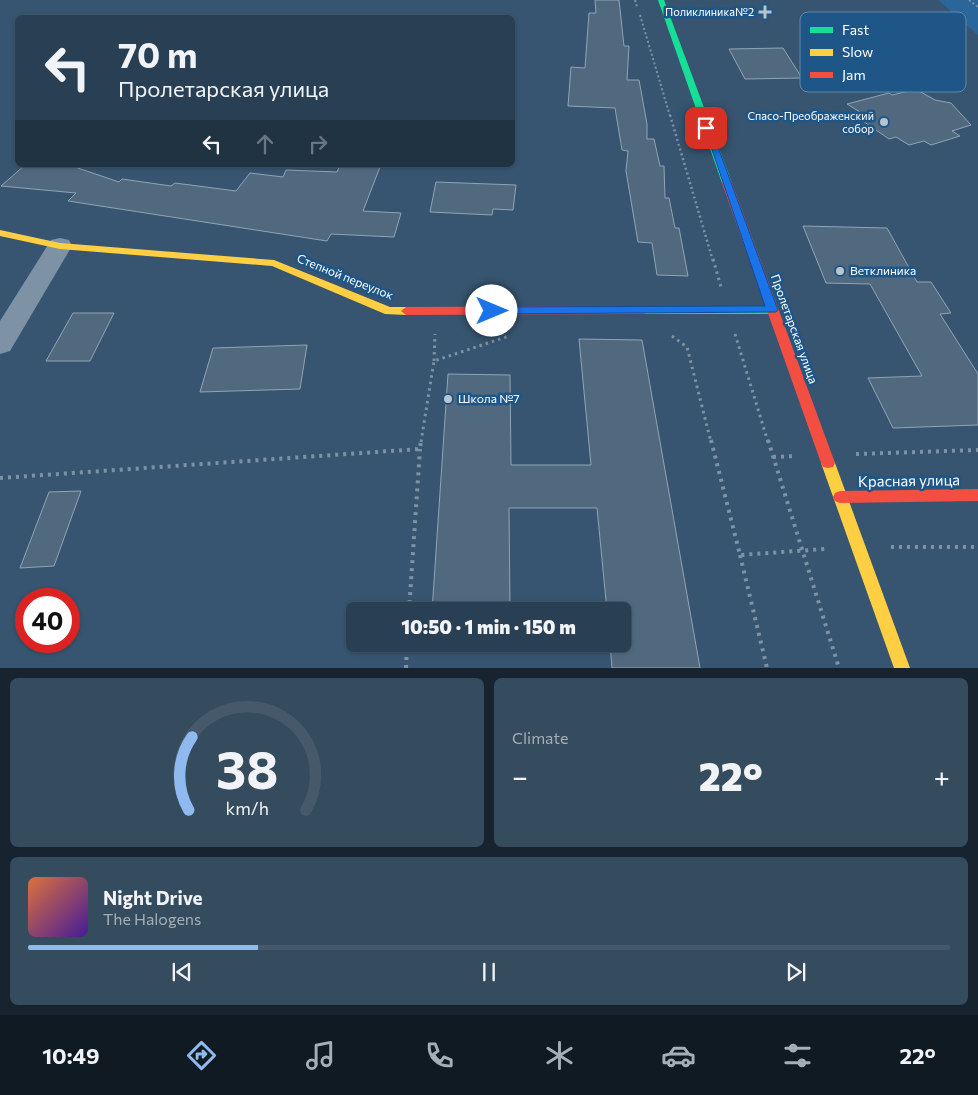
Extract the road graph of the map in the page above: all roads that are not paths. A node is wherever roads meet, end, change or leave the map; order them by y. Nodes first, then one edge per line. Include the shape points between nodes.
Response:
1 (661, 0) edge
2 (0, 233) edge
3 (60, 246) junction
4 (772, 310) junction
5 (0, 344) edge
6 (978, 495) edge
7 (840, 496) junction
8 (902, 668) edge

1 - 4 street, Пролетарская улица
2 - 3 street, Степной переулок
3 - 4 street, Степной переулок via 274,264 389,312
3 - 5 street
4 - 7 street, Пролетарская улица
6 - 7 street, Красная улица
7 - 8 street, Пролетарская улица

